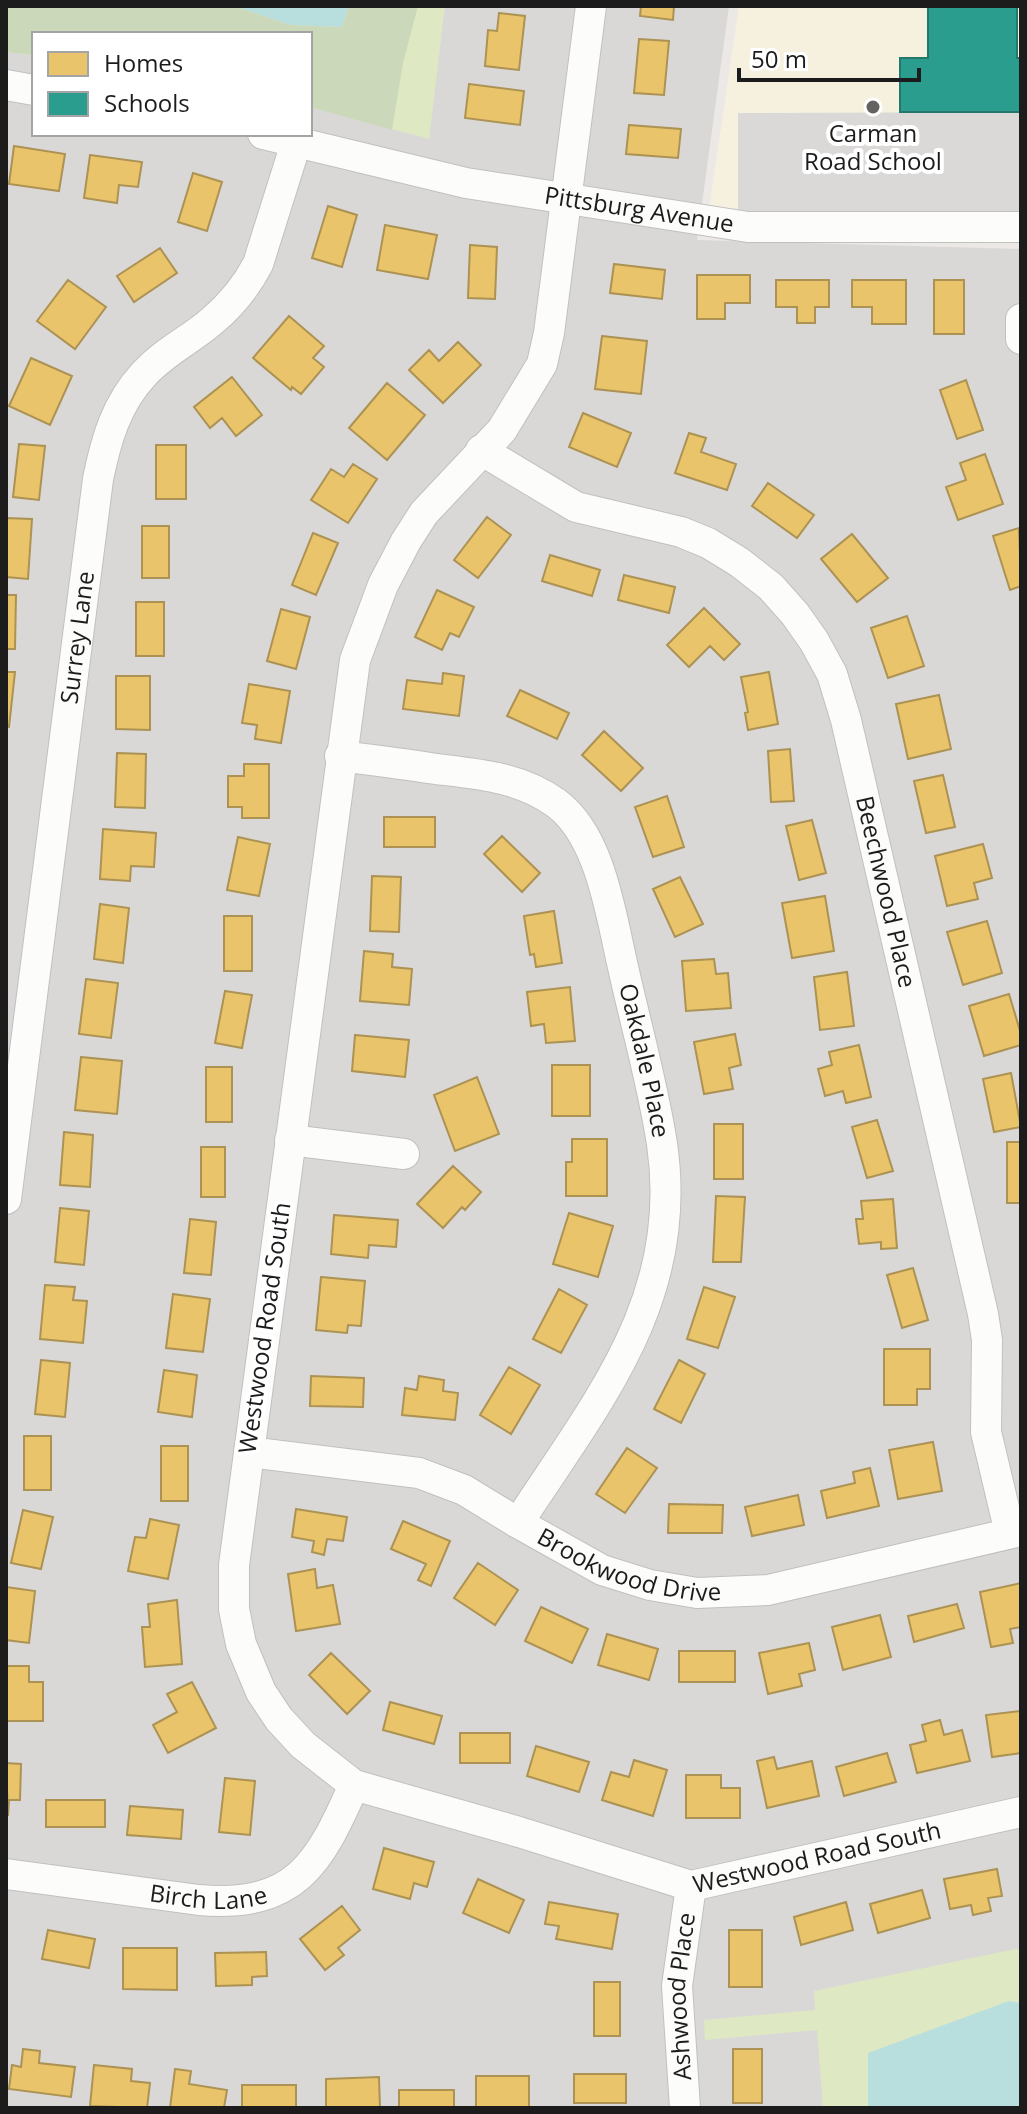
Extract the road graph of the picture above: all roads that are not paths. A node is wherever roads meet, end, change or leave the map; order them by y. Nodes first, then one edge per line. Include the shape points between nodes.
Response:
1 (591, 6) edge
2 (6, 85) edge
3 (32, 90) edge
4 (274, 136) edge
5 (297, 140) junction
6 (566, 200) junction
7 (1021, 227) edge
8 (1021, 319) edge
9 (1021, 339) edge
10 (481, 450) junction
11 (340, 756) junction
12 (13, 1089) edge
13 (290, 1140) junction
14 (404, 1154) dead end
15 (6, 1199) edge
16 (249, 1452) junction
17 (518, 1523) junction
18 (1016, 1532) edge
19 (354, 1785) junction
20 (1021, 1812) edge
21 (6, 1874) edge
22 (691, 1886) junction
23 (685, 2108) edge

1 - 6 street, Westwood Road South
2 - 3 street
4 - 5 street, Pittsburg Avenue
5 - 6 street, Pittsburg Avenue via 466,183
5 - 12 street, Surrey Lane via 249,281 214,320 143,374 123,400 107,435
6 - 7 street, Pittsburg Avenue via 748,227
6 - 10 street, Westwood Road South via 542,364 502,430
8 - 9 street
10 - 11 street, Westwood Road South via 424,513 383,585 355,660
10 - 18 street, Beechwood Place via 576,507 681,532 739,562 795,614 832,674 983,1314 986,1432
11 - 13 street, Westwood Road South
11 - 17 street, Oakdale Place via 497,777 532,788 558,805 593,850 619,948 662,1146 665,1211 660,1255 643,1316 616,1373
12 - 15 street, Surrey Lane
13 - 14 street
13 - 16 street, Westwood Road South
16 - 17 street, Brookwood Drive via 419,1473 464,1490
16 - 19 street, Westwood Road South via 234,1565 241,1644 279,1719
17 - 18 street, Brookwood Drive via 602,1570 697,1593 768,1590
19 - 21 street, Birch Lane via 315,1861 282,1887 247,1900 199,1900
19 - 22 street, Westwood Road South
20 - 22 street, Westwood Road South
22 - 23 street, Ashwood Place via 677,1986

